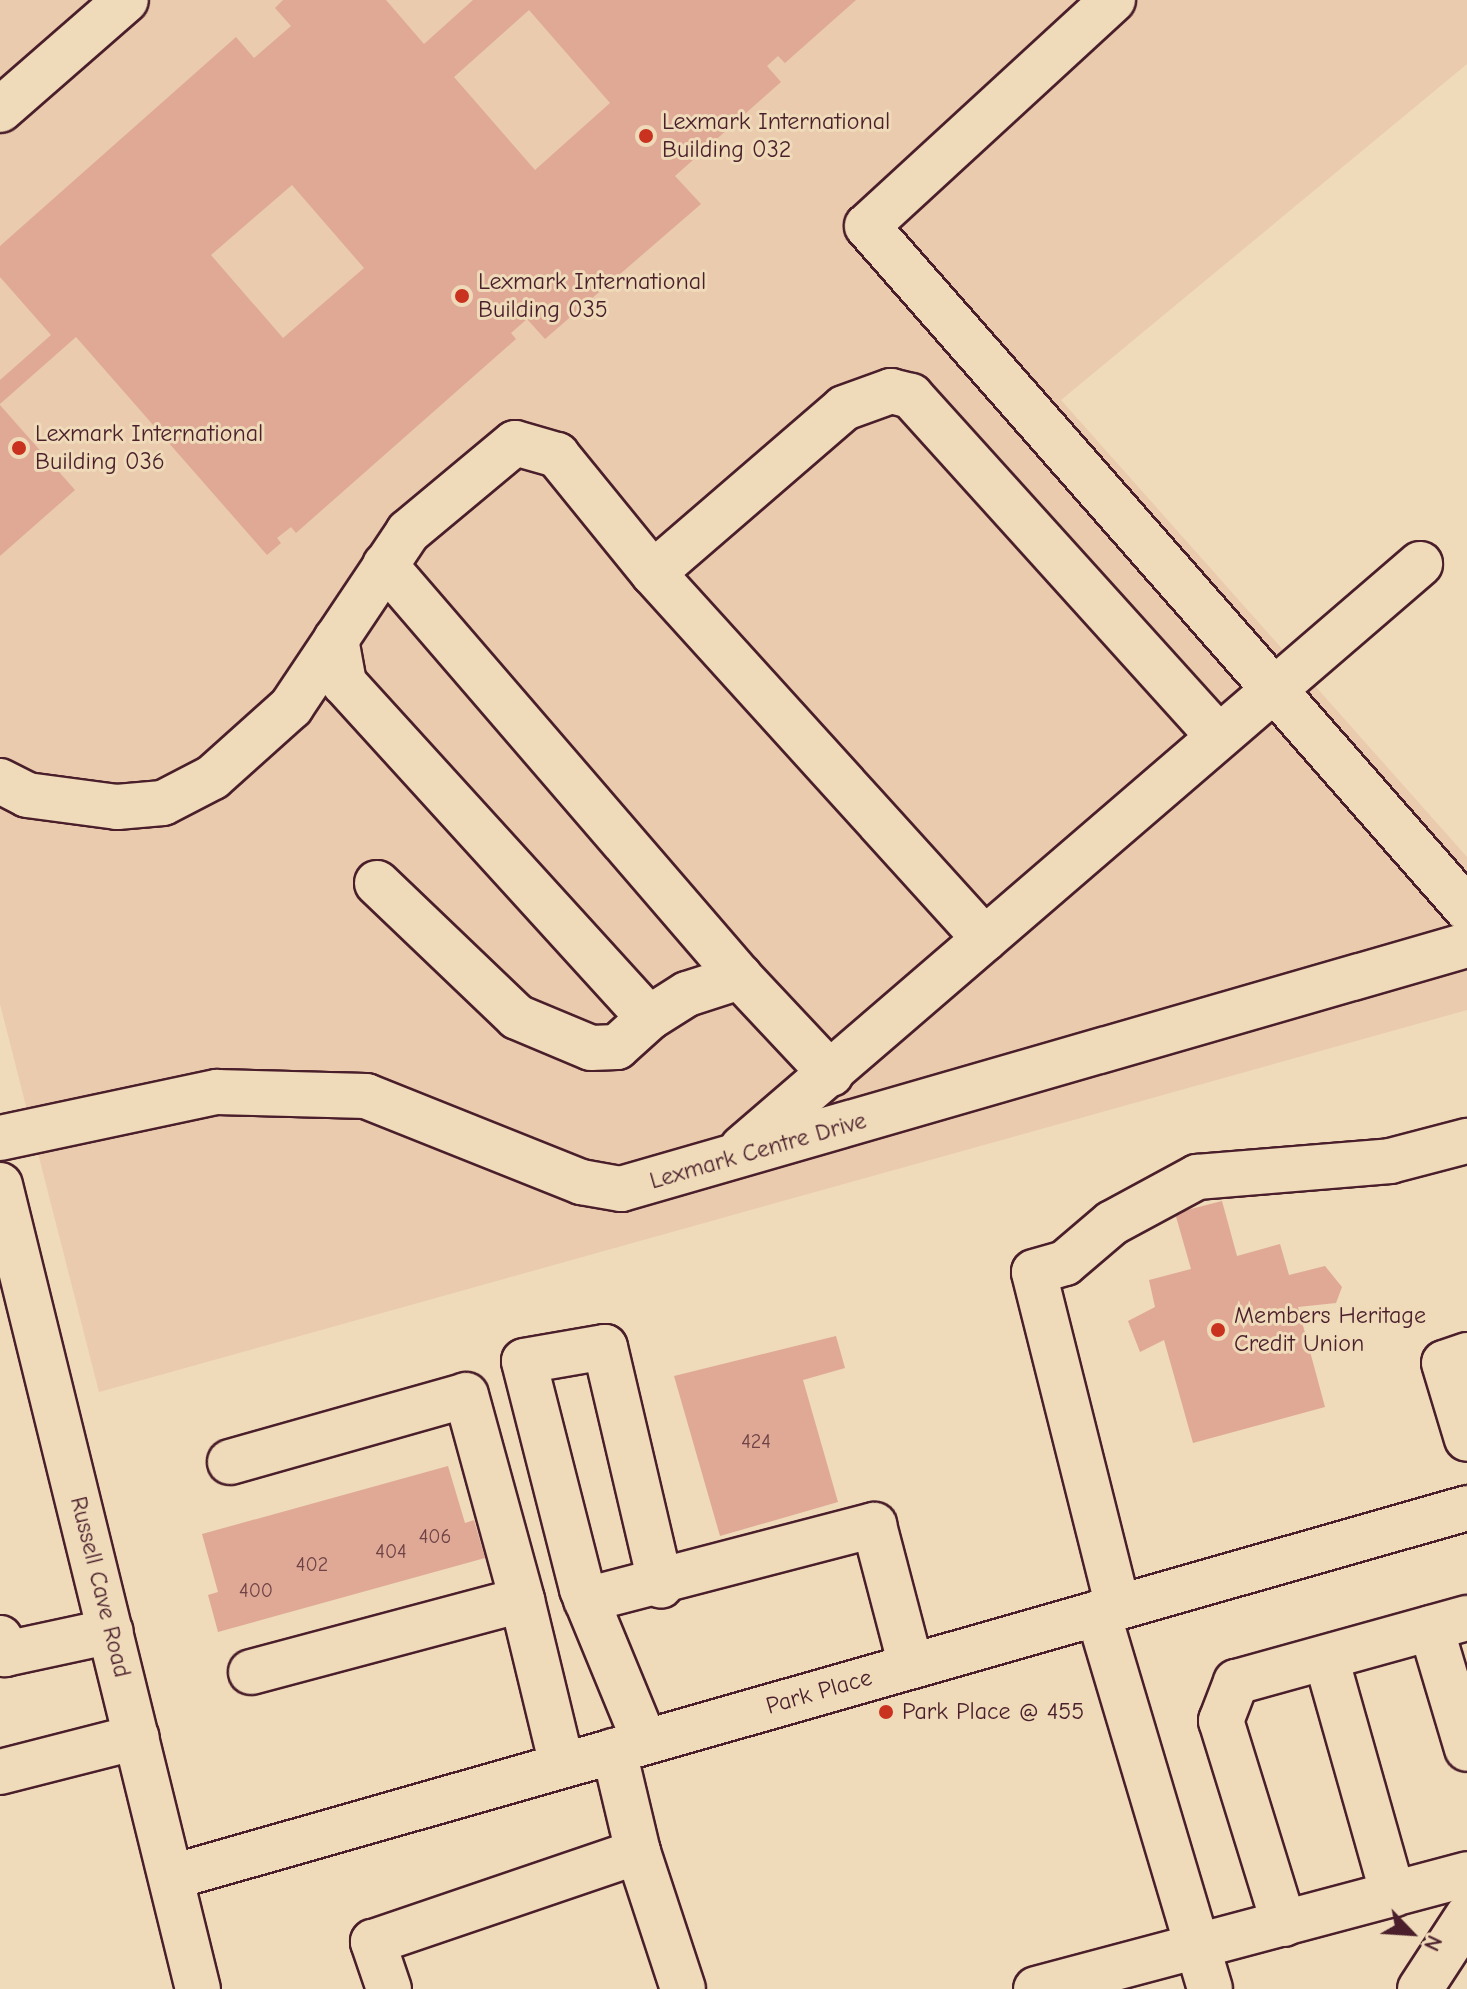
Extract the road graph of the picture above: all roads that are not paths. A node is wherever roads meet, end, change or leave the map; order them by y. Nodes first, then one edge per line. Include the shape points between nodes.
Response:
1 (126, 0) edge
2 (1113, 0) edge
3 (0, 110) edge
4 (1420, 564) dead end
5 (385, 565) junction
6 (653, 573) junction
7 (336, 639) junction
8 (1271, 687) junction
9 (1216, 734) junction
10 (0, 781) edge
11 (377, 883) dead end
12 (1467, 909) edge
13 (985, 939) junction
14 (1467, 945) edge
15 (740, 977) junction
16 (649, 1018) junction
17 (831, 1074) junction
18 (0, 1138) edge
19 (1467, 1141) edge
20 (728, 1160) junction
21 (0, 1185) edge
22 (1467, 1355) edge
23 (1467, 1439) edge
24 (230, 1462) dead end
25 (1467, 1508) edge
26 (661, 1586) junction
27 (522, 1600) junction
28 (586, 1600) junction
29 (1108, 1610) junction
30 (1449, 1623) edge
31 (111, 1631) junction
32 (2, 1649) edge
33 (1326, 1658) junction
34 (911, 1666) junction
35 (251, 1672) dead end
36 (137, 1737) junction
37 (630, 1746) junction
38 (1467, 1749) edge
39 (562, 1765) junction
40 (0, 1772) edge
41 (638, 1852) junction
42 (1467, 1874) edge
43 (172, 1877) junction
44 (1393, 1895) junction
45 (1467, 1917) edge
46 (1284, 1924) junction
47 (1204, 1969) edge
48 (198, 1989) edge
49 (389, 1989) edge
50 (683, 1989) edge
51 (1036, 1989) edge
52 (1420, 1989) edge

1 - 3 street
2 - 8 street via 867,226
4 - 8 street
5 - 6 street via 408,532 515,443 534,443 557,455
5 - 7 street
5 - 15 street
6 - 9 street via 844,408 867,394 911,396
6 - 13 street
7 - 10 street via 291,707 213,777 163,803 117,807 27,795
7 - 16 street via 344,683
8 - 9 street
8 - 12 street
9 - 13 street
11 - 16 street via 517,1017 591,1048 617,1047
13 - 17 street
14 - 20 street, Lexmark Centre Drive
15 - 16 street via 687,994
15 - 17 street
17 - 20 street
18 - 20 street, Lexmark Centre Drive via 217,1092 306,1094 366,1096 581,1182 621,1189
19 - 29 street via 1390,1161 1197,1177 1112,1223 1065,1263 1034,1272
21 - 31 street, Russell Cave Road
22 - 23 street via 1444,1363
24 - 27 street via 466,1395
25 - 29 street, Park Place
26 - 28 street
26 - 28 street via 605,1347 524,1361
26 - 34 street via 874,1525
27 - 35 street
27 - 39 street
28 - 37 street
29 - 34 street, Park Place
29 - 47 street
30 - 33 street
30 - 38 street
31 - 32 street
31 - 36 street, Russell Cave Road
33 - 44 street
33 - 46 street via 1236,1682 1221,1721
34 - 37 street, Park Place
36 - 40 street
36 - 43 street, Russell Cave Road
37 - 39 street, Park Place
37 - 41 street
39 - 43 street, Park Place
41 - 49 street via 373,1942
41 - 50 street
42 - 44 street
43 - 48 street, Russell Cave Road
44 - 46 street
45 - 52 street
46 - 47 street
47 - 51 street

